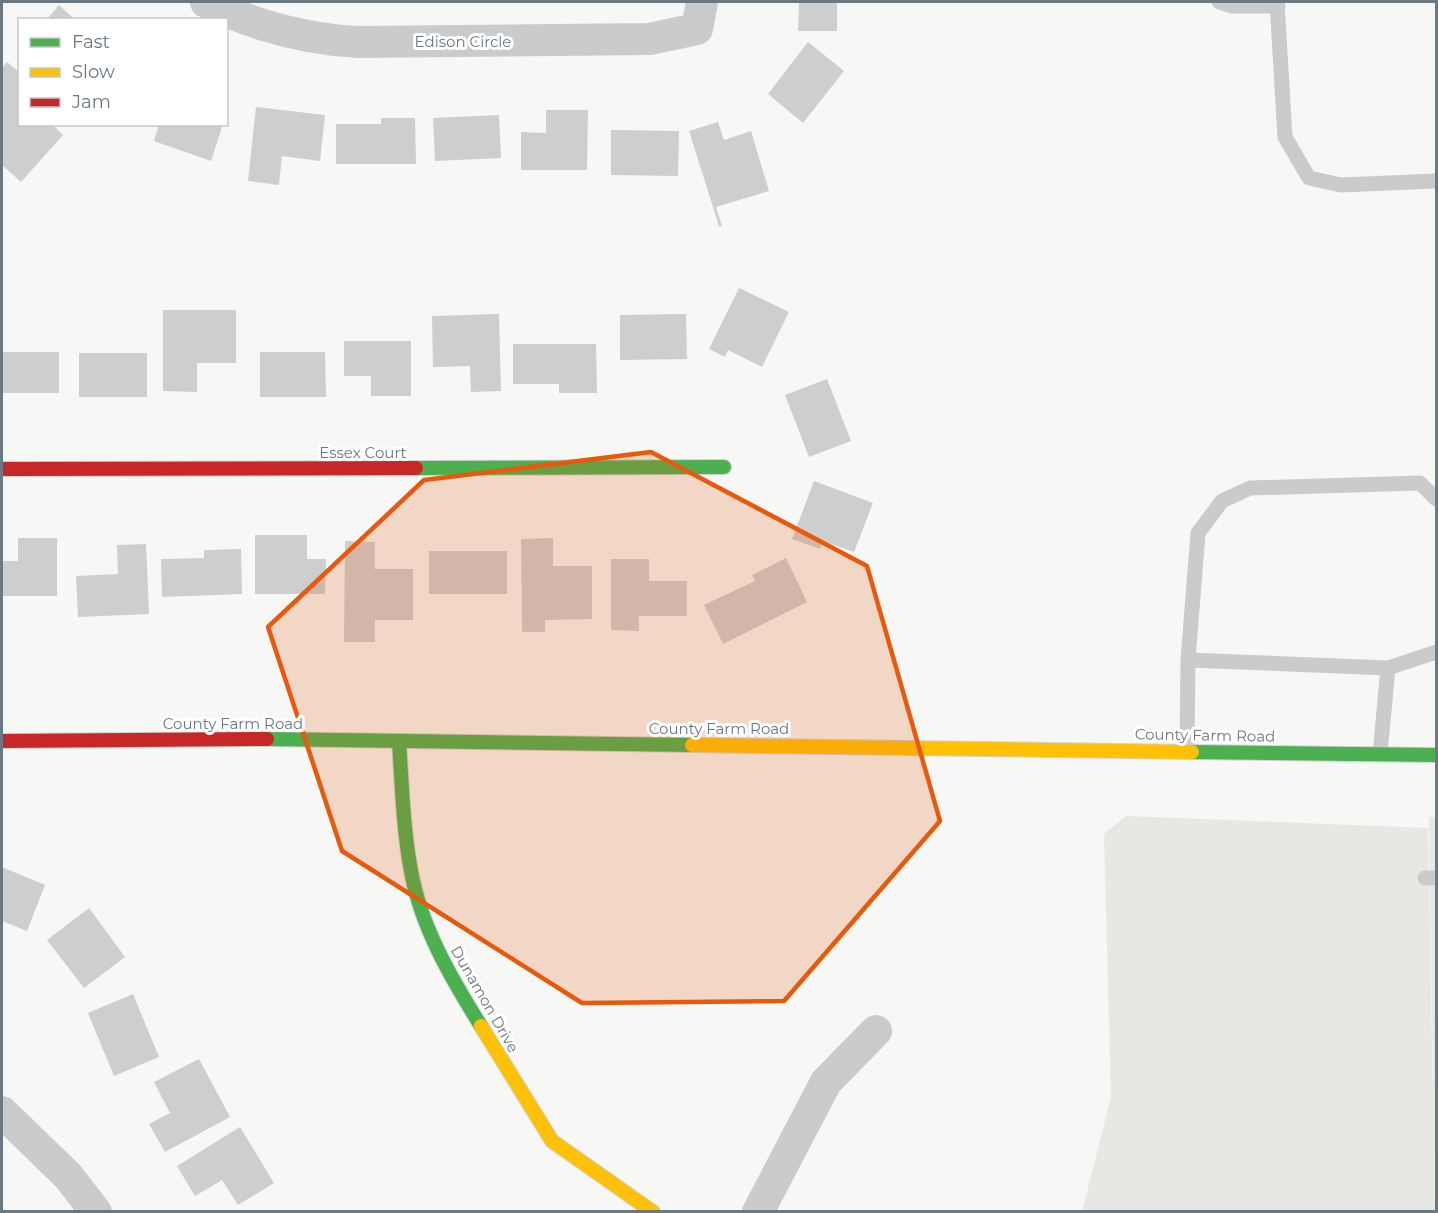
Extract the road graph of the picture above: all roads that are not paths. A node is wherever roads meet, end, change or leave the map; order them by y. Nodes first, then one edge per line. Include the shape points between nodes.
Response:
1 (206, 2) edge
2 (702, 2) edge
3 (1219, 2) edge
4 (1277, 4) edge
5 (1437, 181) edge
6 (724, 467) dead end
7 (2, 469) edge
8 (1437, 499) edge
9 (1437, 652) edge
10 (1188, 660) junction
11 (1388, 668) junction
12 (2, 741) edge
13 (399, 742) junction
14 (1187, 751) junction
15 (1380, 754) junction
16 (1437, 756) edge
17 (876, 1032) dead end
18 (2, 1112) edge
19 (96, 1212) edge
20 (653, 1212) edge
21 (758, 1212) edge

1 - 2 street, Edison Circle via 283,32 359,42 649,39 697,29
3 - 4 lane via 1231,6
4 - 5 lane via 1285,136 1309,178 1341,185
6 - 7 main road, Essex Court
8 - 10 lane via 1420,483 1250,488 1222,501 1198,534
9 - 11 lane
10 - 11 lane
10 - 14 lane
11 - 15 lane
12 - 13 main road, County Farm Road
13 - 14 main road, County Farm Road
13 - 20 main road, Dunamon Drive via 411,873 437,950 552,1141
14 - 15 main road, County Farm Road
15 - 16 main road, County Farm Road
17 - 21 street via 826,1082
18 - 19 street via 68,1176

